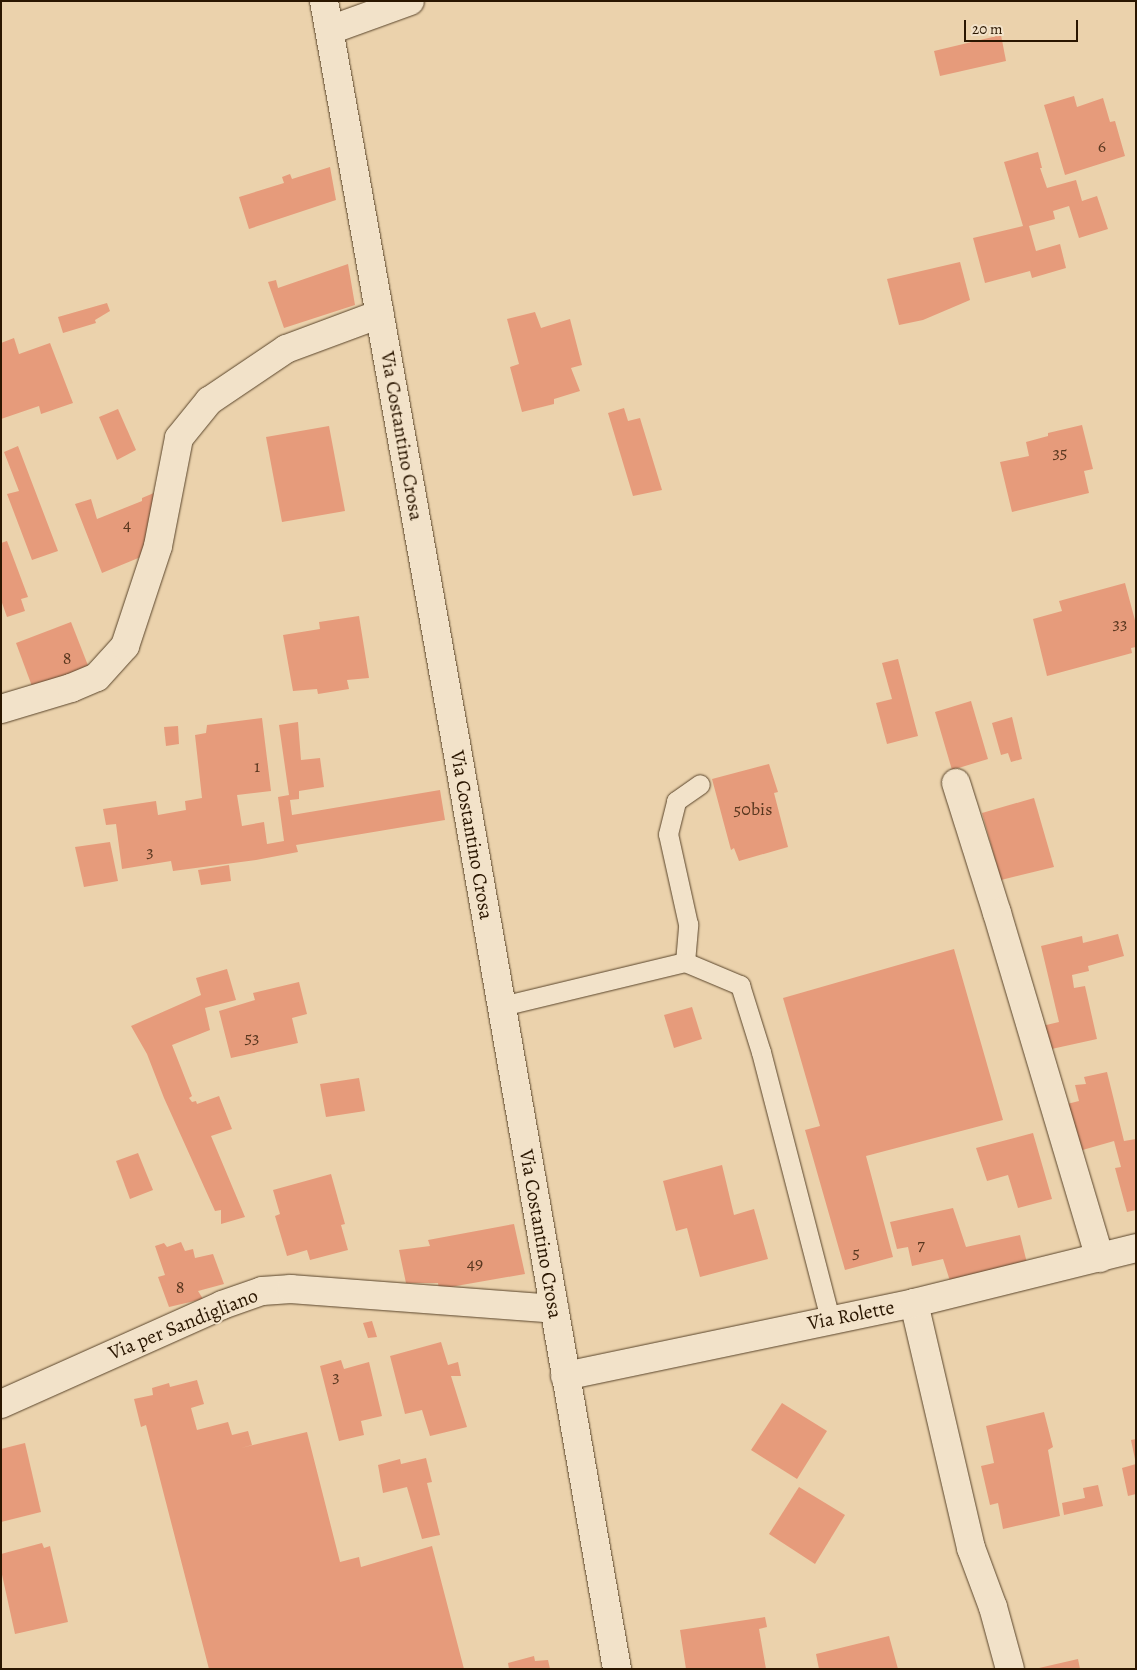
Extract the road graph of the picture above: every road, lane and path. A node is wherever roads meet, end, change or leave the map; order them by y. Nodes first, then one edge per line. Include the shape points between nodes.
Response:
1 (324, 1) edge
2 (410, 1) edge
3 (330, 30) junction
4 (380, 314) junction
5 (1, 709) edge
6 (956, 783) dead end
7 (700, 784) dead end
8 (685, 962) junction
9 (502, 1006) junction
10 (1136, 1248) edge
11 (1100, 1258) junction
12 (914, 1303) junction
13 (554, 1309) junction
14 (830, 1319) junction
15 (565, 1376) junction
16 (1, 1404) edge
17 (617, 1669) edge
18 (1010, 1669) edge

1 - 3 street, Via Costantino Crosa
2 - 3 street
3 - 4 street, Via Costantino Crosa
4 - 5 street via 286,349 209,401 179,438 158,546 125,646 97,677
4 - 9 street, Via Costantino Crosa
6 - 11 street
7 - 8 lane via 676,801 668,834 688,924
8 - 9 lane
8 - 14 lane via 740,985 761,1052
9 - 13 street, Via Costantino Crosa
10 - 11 street, Via Rolette
11 - 12 street, Via Rolette
12 - 14 street, Via Rolette
12 - 18 street via 971,1548 993,1607
13 - 15 street, Via Costantino Crosa
13 - 16 street, Via per Sandigliano via 291,1289 262,1291 222,1305
14 - 15 street, Via Rolette
15 - 17 street, Via Costantino Crosa

